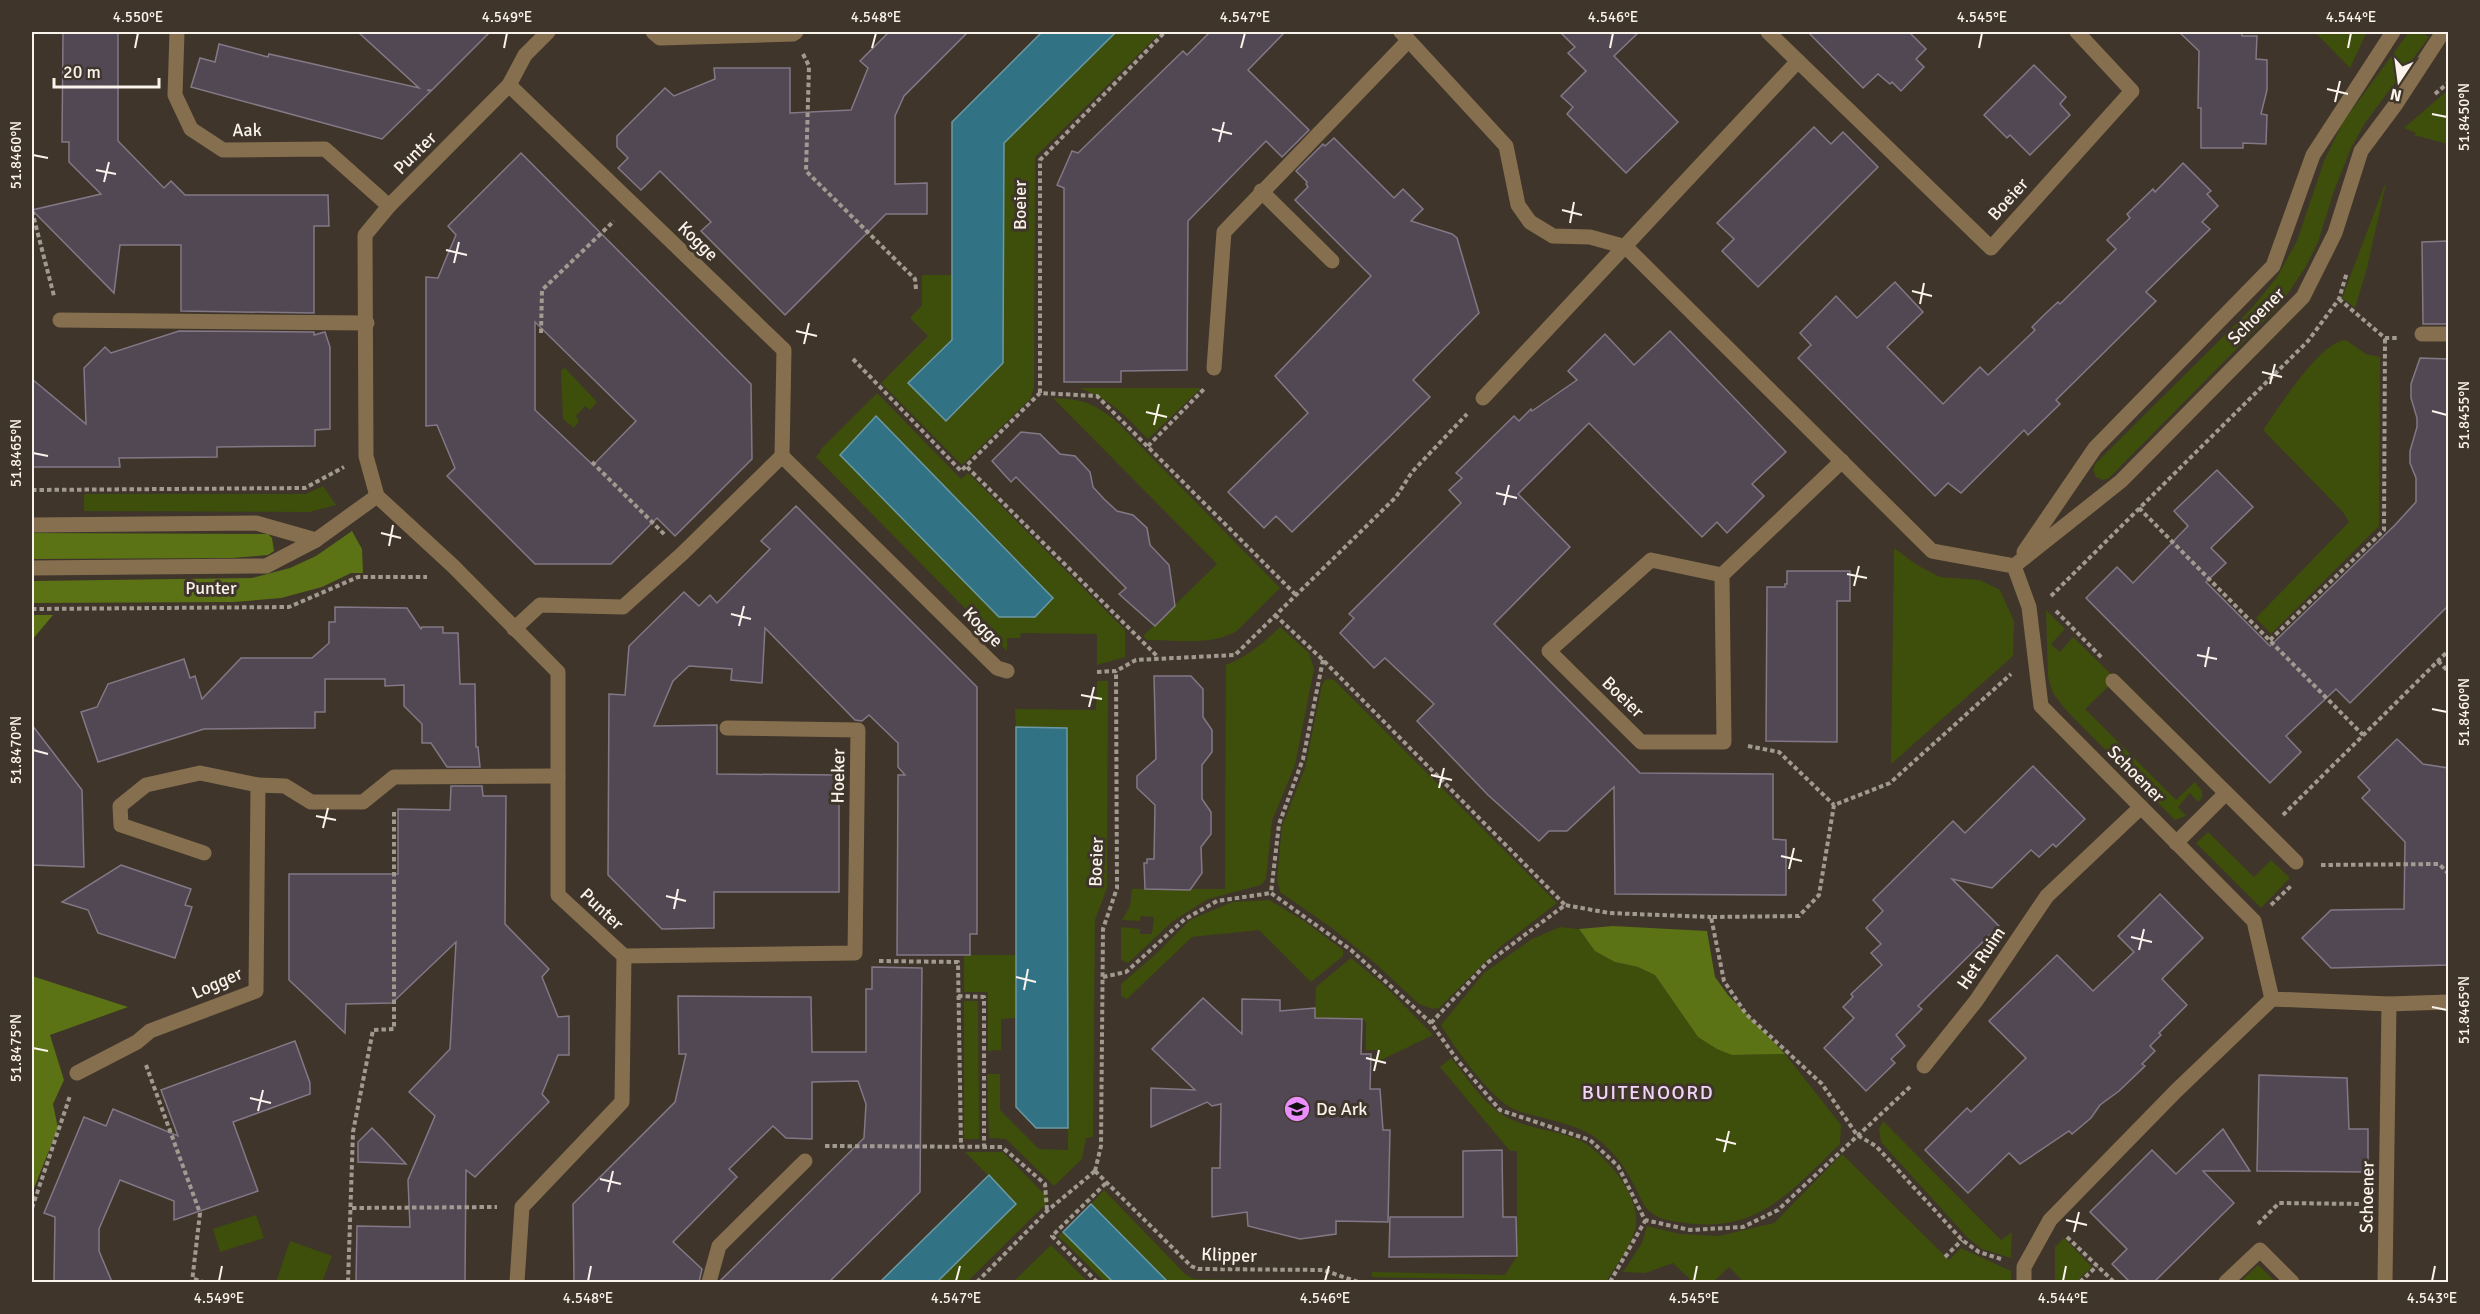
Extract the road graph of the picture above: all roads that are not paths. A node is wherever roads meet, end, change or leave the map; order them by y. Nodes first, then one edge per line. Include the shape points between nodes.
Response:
1 (177, 32) edge
2 (548, 32) edge
3 (653, 32) edge
4 (1768, 32) edge
5 (2077, 32) edge
6 (2393, 32) edge
7 (2443, 32) edge
8 (794, 33) edge
9 (1405, 36) edge
10 (1798, 61) junction
11 (509, 85) junction
12 (1261, 191) junction
13 (389, 206) junction
14 (1626, 247) junction
15 (1332, 261) dead end
16 (60, 320) road end
17 (367, 322) junction
18 (2422, 334) road end
19 (2448, 334) edge
20 (1214, 368) road end
21 (1484, 398) road end
22 (782, 456) junction
23 (1842, 461) junction
24 (377, 496) junction
25 (32, 525) edge
26 (316, 540) junction
27 (2013, 566) junction
28 (32, 568) edge
29 (1722, 575) junction
30 (514, 629) junction
31 (1007, 671) dead end
32 (2117, 685) road end
33 (727, 728) dead end
34 (558, 776) junction
35 (258, 784) junction
36 (2226, 794) junction
37 (2141, 807) junction
38 (2176, 843) junction
39 (204, 853) dead end
40 (2296, 862) dead end
41 (624, 956) junction
42 (2272, 999) junction
43 (2448, 1002) edge
44 (2389, 1004) junction
45 (1924, 1066) road end
46 (77, 1073) road end
47 (805, 1161) road end
48 (517, 1282) edge
49 (709, 1282) edge
50 (2024, 1282) edge
51 (2226, 1282) edge
52 (2292, 1282) edge
53 (2385, 1282) edge

1 - 13 street, Aak via 175,95 191,129 223,150 325,148
2 - 11 street, Punter via 525,55
3 - 8 street via 660,38
4 - 10 street, Boeier
5 - 10 street, Boeier via 2132,91 1991,248
6 - 27 street, Schoener via 2313,155 2274,266 2095,448
7 - 27 street, Schoener via 2361,151 2335,233 2303,297 2121,481
9 - 12 street
9 - 14 street via 1506,146 1518,205 1530,222 1553,236 1590,237
10 - 14 street
11 - 13 street, Punter
11 - 22 street, Kogge via 784,350
12 - 15 street
12 - 20 street via 1224,232
13 - 17 street, Punter via 365,235
14 - 21 street
14 - 23 street
16 - 17 street
17 - 24 street, Punter via 366,456
18 - 19 street
22 - 30 street via 623,607 540,605
22 - 31 street, Kogge via 997,668
23 - 27 street via 1932,551
23 - 29 street
24 - 26 street, Punter
24 - 30 street, Punter
25 - 26 street via 256,523
26 - 28 street, Punter via 266,566
27 - 37 street, Schoener via 2029,607 2041,706
29 - 29 street, Boeier via 1724,742 1641,742 1549,651 1651,560
30 - 34 street, Punter via 558,672
32 - 36 street
33 - 41 street, Hoeker via 858,730 855,953
34 - 35 street via 394,777 363,802 311,802 285,786
34 - 41 street, Punter via 558,895
35 - 39 street via 201,773 146,785 120,806 121,825
35 - 46 street, Logger via 256,991 150,1031 137,1042
36 - 38 street
36 - 40 street
37 - 38 street, Schoener
37 - 45 street, Het Ruim via 2047,896 1976,1001
38 - 42 street, Schoener via 2254,921
41 - 48 street, Punter via 622,1102 522,1207
42 - 44 street
42 - 50 street via 2175,1091 2050,1220 2024,1267
43 - 44 street
44 - 53 street, Schoener
47 - 49 street via 718,1246
51 - 52 street via 2260,1250

